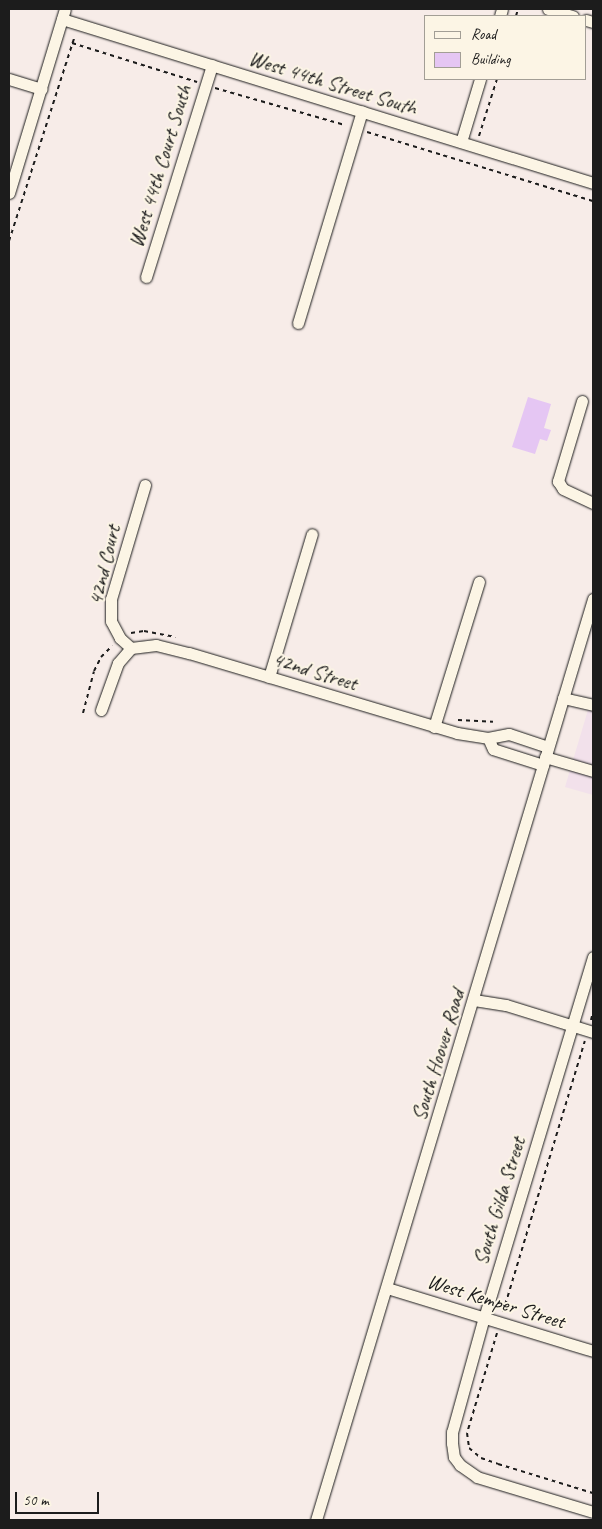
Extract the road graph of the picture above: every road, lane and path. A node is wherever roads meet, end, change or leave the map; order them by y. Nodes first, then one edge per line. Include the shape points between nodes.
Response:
1 (548, 9) edge
2 (63, 14) edge
3 (569, 15) edge
4 (78, 24) junction
5 (72, 43) junction
6 (212, 65) junction
7 (9, 78) edge
8 (480, 80) edge
9 (497, 80) edge
10 (205, 84) junction
11 (41, 89) junction
12 (362, 111) junction
13 (357, 129) junction
14 (461, 142) junction
15 (476, 146) junction
16 (471, 164) junction
17 (593, 182) edge
18 (9, 193) edge
19 (593, 201) edge
20 (9, 240) edge
21 (146, 278) dead end
22 (298, 322) dead end
23 (582, 402) dead end
24 (145, 484) dead end
25 (593, 503) edge
26 (312, 534) dead end
27 (479, 582) dead end
28 (593, 599) edge
29 (131, 648) junction
30 (269, 677) junction
31 (563, 698) junction
32 (593, 705) edge
33 (101, 710) dead end
34 (434, 726) junction
35 (488, 738) junction
36 (545, 756) junction
37 (593, 771) edge
38 (593, 957) edge
39 (474, 1000) junction
40 (593, 1012) edge
41 (572, 1025) junction
42 (590, 1031) edge
43 (387, 1288) junction
44 (484, 1317) junction
45 (500, 1322) junction
46 (593, 1351) edge
47 (593, 1493) edge
48 (593, 1512) edge
49 (316, 1520) edge

1 - 3 street
2 - 4 street, West 44th Street South
2 - 11 street
4 - 5 path
4 - 6 street, West 44th Street South
5 - 10 path
5 - 20 path
6 - 10 street, West 44th Court South
6 - 12 street, West 44th Street South
7 - 11 street
8 - 14 street
9 - 15 path
10 - 13 path
10 - 21 street, West 44th Court South
11 - 18 street
12 - 13 street
12 - 14 street, West 44th Street South
13 - 16 path
13 - 22 street
14 - 15 street, West 44th Street South
15 - 16 path
15 - 17 street, West 44th Street South
16 - 19 path
23 - 25 street via 558,481 564,490
24 - 29 street, 42nd Court via 111,599 111,621 120,638
26 - 30 street
27 - 34 street
28 - 31 street, South Hoover Road
29 - 30 street, 42nd Street via 156,645
29 - 33 street via 118,663
30 - 34 street, 42nd Street
31 - 32 street
31 - 36 street, South Hoover Road
34 - 35 street, 42nd Street
35 - 36 street, 42nd Street via 509,734
35 - 36 street, 42nd Street via 493,749
36 - 37 street
36 - 39 street, South Hoover Road
38 - 41 street, South Gilda Street
39 - 41 street via 506,1005
39 - 43 street, South Hoover Road
40 - 42 path
41 - 42 street
41 - 44 street, South Gilda Street
42 - 45 path
43 - 44 street, West Kemper Street
43 - 49 street, South Hoover Road
44 - 45 street, West Kemper Street
44 - 48 street, South Gilda Street via 452,1432 454,1457 477,1477
45 - 46 street, West Kemper Street
45 - 47 path via 467,1433 469,1448 481,1458

